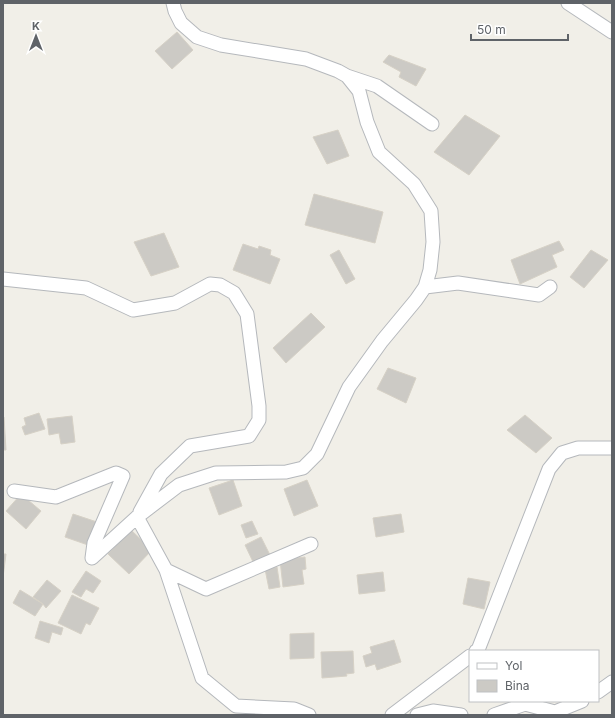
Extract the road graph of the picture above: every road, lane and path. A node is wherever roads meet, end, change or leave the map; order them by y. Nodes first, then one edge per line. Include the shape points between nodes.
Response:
1 (173, 3) edge
2 (568, 3) edge
3 (612, 32) edge
4 (347, 76) junction
5 (432, 124) dead end
6 (3, 278) edge
7 (425, 287) junction
8 (550, 287) dead end
9 (612, 448) edge
10 (14, 491) dead end
11 (137, 517) junction
12 (311, 544) dead end
13 (166, 570) junction
14 (478, 650) edge
15 (469, 657) edge
16 (612, 682) edge
17 (599, 691) edge
18 (580, 702) edge
19 (309, 715) edge
20 (392, 715) edge
21 (417, 715) edge
22 (461, 715) edge
23 (494, 715) edge

1 - 4 street via 182,23 197,37 221,45 306,59
2 - 3 street
4 - 5 street via 377,86
4 - 7 street via 359,91 367,122 379,152 414,184 431,211 433,242
6 - 11 street via 86,288 133,310 175,303 210,284 220,285 234,293 247,314 259,420 249,436 190,446 161,474
7 - 8 street via 458,283 539,295
7 - 11 street via 349,387 317,454 303,468 286,472 216,473 179,485
9 - 14 street via 578,448 562,453 549,469
10 - 11 street via 56,497 116,473 123,476 94,543 92,558
11 - 13 street
12 - 13 street via 206,589
13 - 19 street via 202,678 236,706 294,709
15 - 20 street
16 - 17 street
18 - 23 street via 555,712 525,704
21 - 22 street via 433,711

